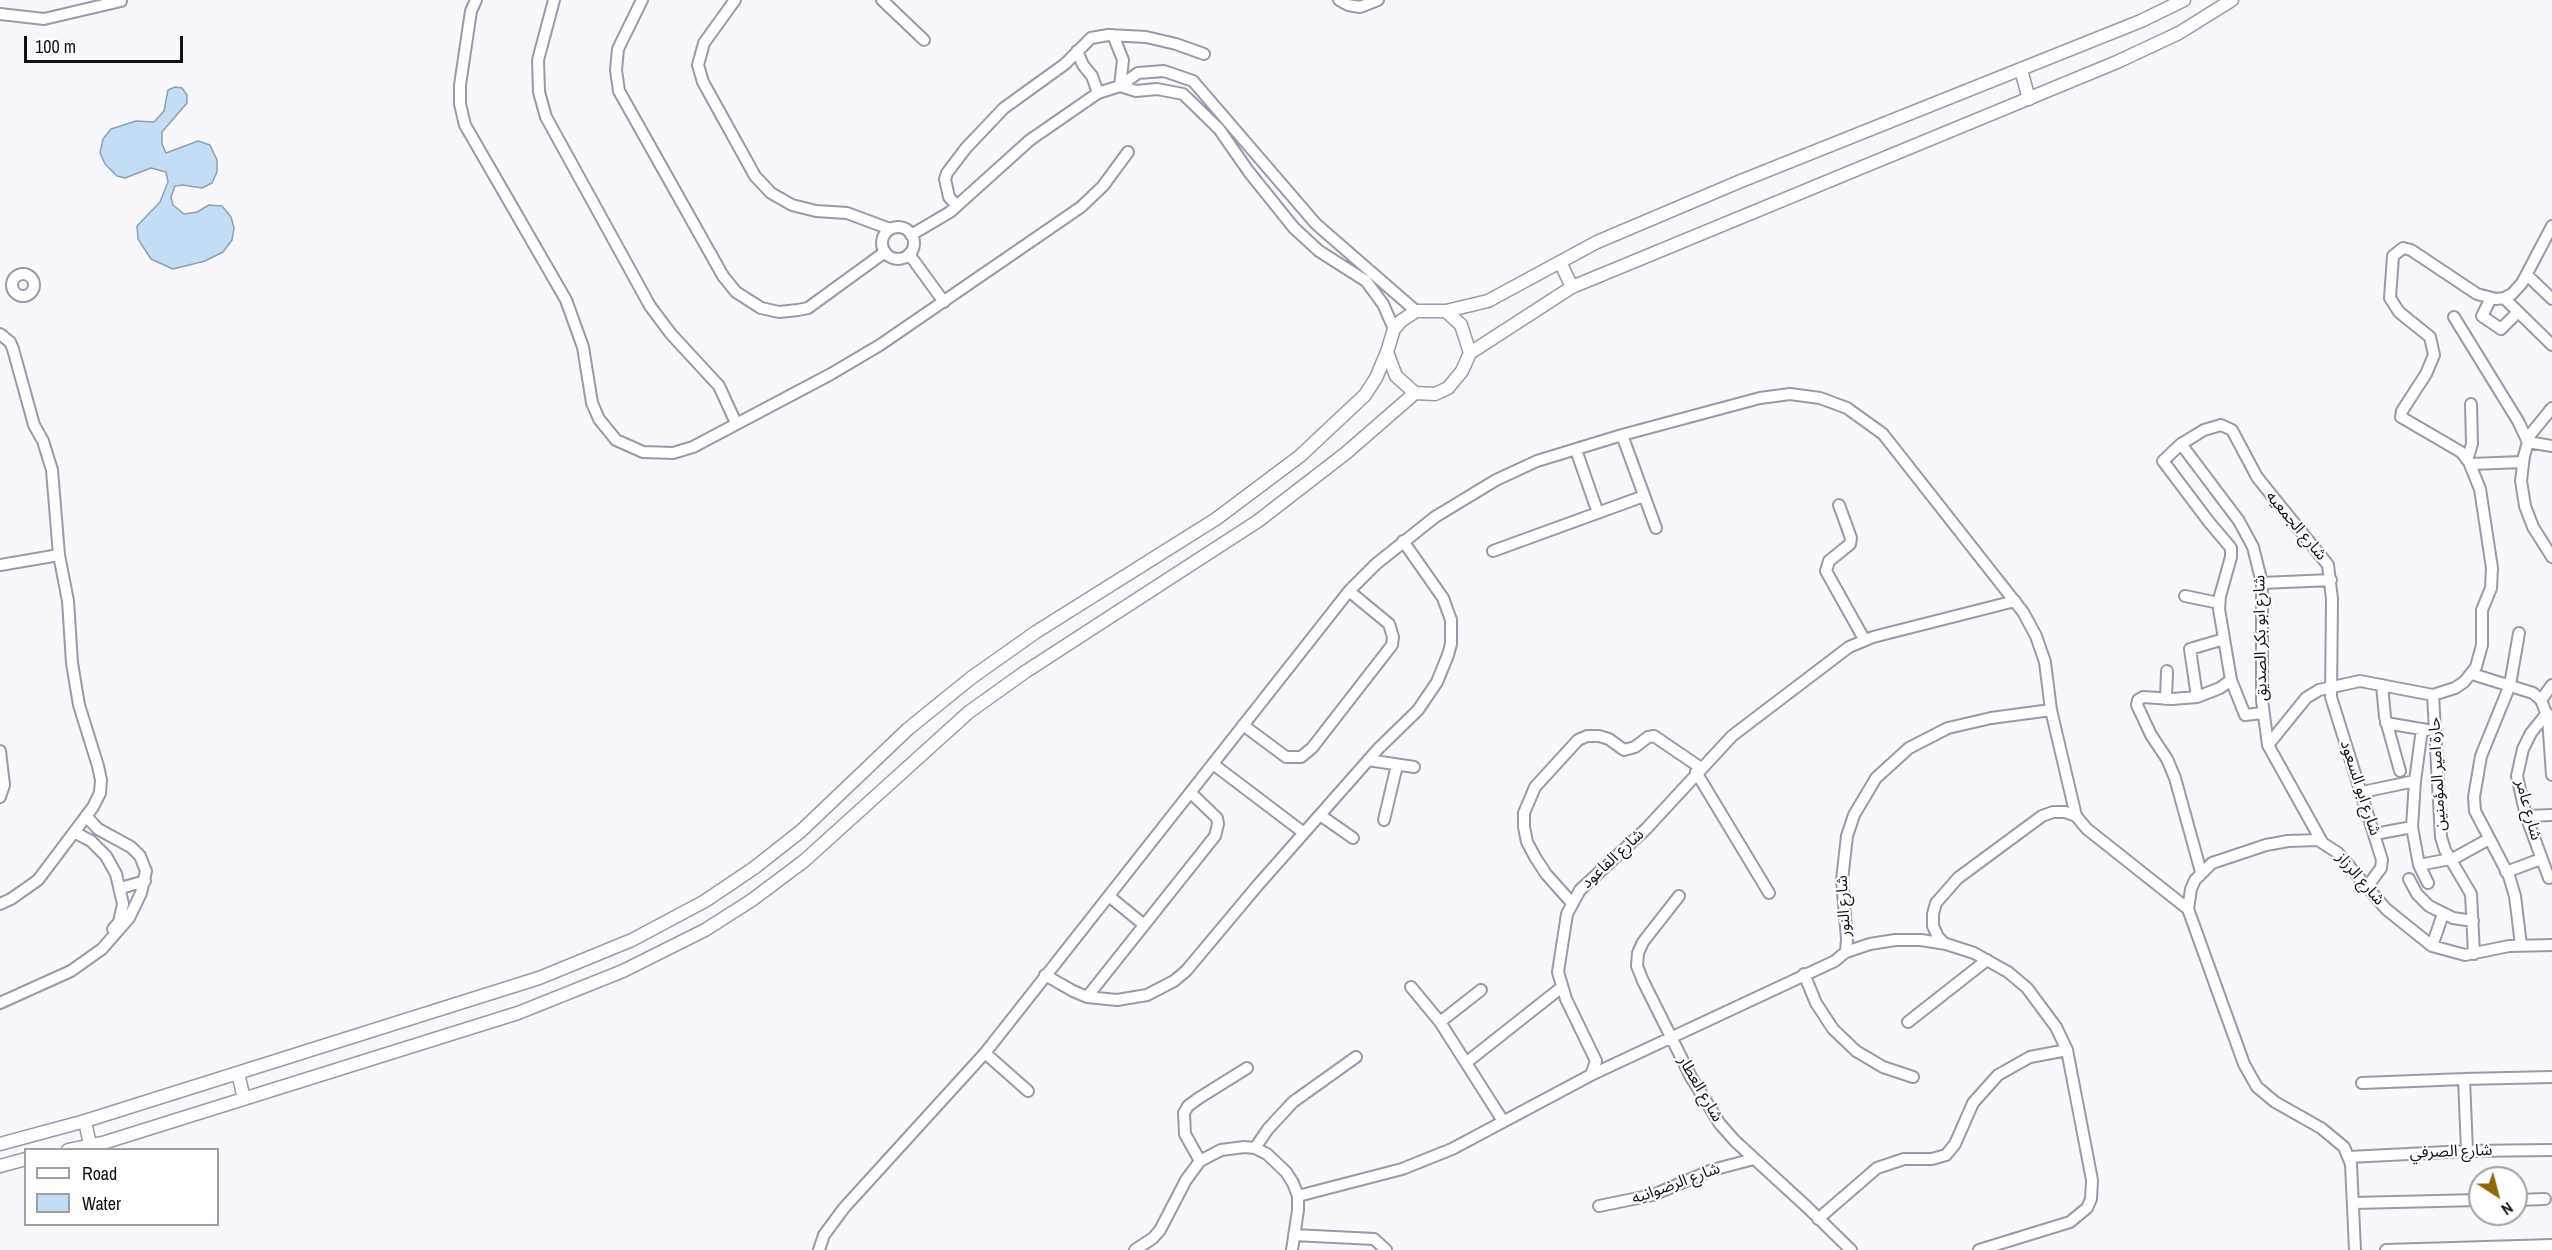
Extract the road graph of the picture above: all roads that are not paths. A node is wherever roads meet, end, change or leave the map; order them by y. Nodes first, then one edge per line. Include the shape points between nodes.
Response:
1 (476, 0) edge
2 (554, 0) edge
3 (642, 0) edge
4 (735, 0) edge
5 (882, 0) edge
6 (1339, 0) edge
7 (1378, 0) edge
8 (2184, 0) edge
9 (2232, 0) edge
10 (121, 1) edge
11 (0, 14) edge
12 (1113, 35) junction
13 (924, 40) dead end
14 (1077, 51) junction
15 (1204, 54) dead end
16 (2022, 70) junction
17 (1193, 81) junction
18 (1120, 86) junction
19 (1098, 93) junction
20 (1183, 94) junction
21 (2029, 99) junction
22 (1128, 152) dead end
23 (1262, 164) junction
24 (1249, 172) junction
25 (957, 206) junction
26 (2552, 226) edge
27 (890, 229) junction
28 (911, 235) junction
29 (885, 252) junction
30 (909, 254) junction
31 (1560, 262) junction
32 (2527, 275) junction
33 (11, 287) dead end
34 (1572, 287) junction
35 (0, 292) edge
36 (2492, 298) junction
37 (2504, 298) junction
38 (2552, 300) edge
39 (944, 302) junction
40 (1416, 311) junction
41 (1446, 311) junction
42 (2518, 312) junction
43 (2454, 317) dead end
44 (1394, 329) junction
45 (0, 334) edge
46 (2552, 345) edge
47 (1387, 352) junction
48 (1470, 353) junction
49 (1415, 393) junction
50 (2471, 404) dead end
51 (2552, 408) edge
52 (736, 423) junction
53 (1622, 435) junction
54 (2528, 442) junction
55 (2181, 444) junction
56 (2552, 446) edge
57 (1576, 450) junction
58 (2469, 462) junction
59 (2523, 462) junction
60 (1644, 496) junction
61 (1839, 505) dead end
62 (1598, 513) junction
63 (1656, 528) dead end
64 (1403, 540) junction
65 (1493, 551) dead end
66 (59, 555) junction
67 (2552, 557) edge
68 (0, 566) edge
69 (2331, 580) junction
70 (2262, 584) junction
71 (1349, 591) junction
72 (2185, 596) dead end
73 (2015, 601) junction
74 (2219, 603) junction
75 (2519, 633) dead end
76 (1864, 639) junction
77 (2224, 639) junction
78 (2167, 671) dead end
79 (2472, 674) junction
80 (2231, 680) junction
81 (2382, 685) junction
82 (2510, 685) junction
83 (2552, 685) edge
84 (2330, 687) junction
85 (2433, 694) junction
86 (2197, 697) junction
87 (2166, 699) junction
88 (2541, 700) junction
89 (2050, 710) junction
90 (2263, 713) junction
91 (2547, 713) junction
92 (2386, 723) junction
93 (1243, 726) junction
94 (2550, 727) edge
95 (2422, 729) junction
96 (2437, 732) junction
97 (2268, 745) junction
98 (0, 751) edge
99 (1368, 760) junction
100 (1213, 764) junction
101 (2551, 764) edge
102 (1397, 765) junction
103 (1414, 767) dead end
104 (1698, 770) junction
105 (2400, 771) dead end
106 (2552, 776) edge
107 (2415, 781) junction
108 (2362, 792) junction
109 (1191, 793) junction
110 (0, 797) edge
111 (2552, 814) edge
112 (1320, 815) junction
113 (86, 816) junction
114 (2076, 816) junction
115 (2526, 816) junction
116 (1384, 820) dead end
117 (2412, 826) junction
118 (74, 832) junction
119 (1304, 833) junction
120 (2374, 834) junction
121 (1353, 838) dead end
122 (2489, 839) junction
123 (119, 842) junction
124 (2322, 842) junction
125 (106, 856) junction
126 (2541, 859) junction
127 (2451, 860) junction
128 (2419, 865) junction
129 (2201, 872) junction
130 (2506, 872) junction
131 (2549, 878) dead end
132 (2409, 879) dead end
133 (145, 881) junction
134 (2428, 883) dead end
135 (2367, 887) junction
136 (121, 888) junction
137 (1769, 893) dead end
138 (1679, 896) dead end
139 (1110, 897) junction
140 (1571, 902) junction
141 (0, 904) edge
142 (2188, 909) junction
143 (2443, 914) junction
144 (2473, 921) junction
145 (1143, 924) junction
146 (1946, 944) junction
147 (2521, 945) junction
148 (2552, 945) edge
149 (2432, 946) junction
150 (1846, 952) junction
151 (2474, 954) junction
152 (1987, 960) junction
153 (1804, 974) junction
154 (1045, 975) junction
155 (1412, 987) dead end
156 (1562, 987) junction
157 (1481, 990) dead end
158 (0, 996) edge
159 (1087, 996) junction
160 (0, 1003) edge
161 (1440, 1022) junction
162 (1908, 1022) dead end
163 (1671, 1037) junction
164 (2067, 1050) junction
165 (985, 1053) junction
166 (1356, 1058) dead end
167 (1467, 1062) junction
168 (1247, 1068) dead end
169 (238, 1073) junction
170 (1592, 1075) junction
171 (1913, 1077) dead end
172 (2552, 1077) edge
173 (2464, 1079) junction
174 (2362, 1083) dead end
175 (1028, 1091) dead end
176 (244, 1099) junction
177 (1503, 1121) junction
178 (85, 1122) junction
179 (0, 1144) edge
180 (90, 1145) junction
181 (74, 1148) edge
182 (1255, 1149) junction
183 (2552, 1150) edge
184 (2467, 1151) junction
185 (2349, 1157) junction
186 (1754, 1159) junction
187 (24, 1160) edge
188 (1200, 1161) junction
189 (0, 1166) edge
190 (1298, 1196) junction
191 (2545, 1199) dead end
192 (2468, 1200) edge
193 (2528, 1200) edge
194 (2353, 1203) junction
195 (1599, 1206) dead end
196 (1818, 1219) junction
197 (1294, 1235) junction
198 (2552, 1245) edge
199 (819, 1250) edge
200 (1135, 1250) edge
201 (1292, 1250) edge
202 (1386, 1250) edge
203 (1851, 1250) edge
204 (1979, 1250) edge
205 (2355, 1250) edge
206 (2386, 1250) edge

1 - 52 street via 460,85 462,114 469,135 566,300 583,347 592,403 599,419 624,445 653,454 693,447
2 - 52 street via 538,60 539,92 546,117 650,306 719,386
3 - 29 street via 618,49 619,92 723,276 736,292 761,308 780,312 808,308
4 - 27 street via 704,43 698,65 703,82 755,176 771,193 792,205 847,213
5 - 13 street
6 - 7 street via 1360,7
8 - 16 street
9 - 21 street via 2179,33
10 - 11 street via 44,19
12 - 14 street via 1091,38
12 - 15 street via 1161,40
12 - 18 street via 1123,60
14 - 19 street
14 - 25 street via 1004,108 955,162 945,186
16 - 21 street
16 - 31 street via 1741,181 1597,242
17 - 18 street via 1171,73 1138,73
17 - 20 street
17 - 23 street
18 - 19 street
18 - 20 street
19 - 25 street via 1030,140
20 - 24 street via 1219,129
21 - 34 street
22 - 39 street via 1108,181 1081,207
23 - 24 street
23 - 40 street via 1316,224
24 - 44 street via 1318,251 1366,281 1383,304
25 - 28 street
26 - 32 street
27 - 28 street via 902,228
27 - 29 street via 882,239
28 - 30 street via 914,243
29 - 30 street via 899,259
30 - 39 street
31 - 34 street
31 - 41 street via 1488,302
32 - 37 street via 2518,290
32 - 38 street
33 - 35 street
34 - 48 street
36 - 37 street
36 - 42 street via 2482,316 2501,329
36 - 58 street via 2471,290 2411,249 2403,248 2393,256 2390,298 2430,337 2433,355 2401,417 2452,445
37 - 42 street
39 - 52 street via 856,359
40 - 41 street
40 - 44 street
41 - 48 street via 1461,325
42 - 46 street
43 - 54 street
44 - 47 street
45 - 66 street via 13,349 34,425 49,459
47 - 49 street via 1396,376
47 - 169 street via 1365,395 1299,456 1216,519 1036,632 971,678 908,729 801,831 705,901 632,940 540,978
48 - 49 street via 1448,388 1435,394
49 - 176 street via 1258,521 969,712 804,861 705,930 624,971 556,999
50 - 58 street
51 - 54 street
53 - 57 street
53 - 60 street
53 - 73 street via 1775,395 1805,395 1834,402 1860,415 1883,434
54 - 56 street
54 - 59 street
55 - 69 street, شارع الجمعيه via 2214,426 2232,430 2257,477 2324,558
55 - 70 street, شارع ابو بكر الصديق via 2247,534
55 - 74 street via 2163,463 2232,552
57 - 62 street
57 - 64 street via 1537,461 1496,480
58 - 59 street
58 - 79 street via 2480,489 2492,568 2491,588 2482,610 2481,652
59 - 67 street via 2525,506
60 - 62 street
60 - 63 street
61 - 76 street via 1850,544 1829,561 1826,571
62 - 65 street
64 - 71 street
64 - 99 street via 1443,598 1451,621 1451,644 1428,696
66 - 68 street
66 - 113 street via 79,705 101,780 100,793
69 - 70 street
69 - 84 street, شارع الجمعيه
70 - 90 street, شارع ابو بكر الصديق
71 - 93 street
71 - 93 street via 1389,624 1392,645 1312,748 1301,757 1286,757
72 - 74 street
73 - 76 street, شارع القاعود
73 - 89 street via 2041,649
74 - 77 street
75 - 82 street
76 - 104 street, شارع القاعود via 1766,708
77 - 80 street
77 - 86 street via 2190,649
78 - 87 street
79 - 82 street
79 - 85 street via 2455,688
80 - 86 street
80 - 90 street via 2245,715
81 - 84 street via 2360,681
81 - 85 street
81 - 92 street
82 - 88 street
82 - 122 street via 2481,756 2474,797 2475,811
83 - 88 street
84 - 97 street via 2306,698
84 - 108 street, شارع ابو السعود via 2335,716
85 - 96 street, حارة امير المؤمنين
86 - 87 street
87 - 129 street via 2143,697 2137,705 2173,772
88 - 91 street
89 - 114 street
89 - 150 street, شارع النور via 1948,728 1909,748 1876,778 1854,815 1842,858
90 - 97 street, شارع ابو بكر الصديق
91 - 94 street
91 - 115 street, شارع عامر via 2531,733 2519,763 2517,776
92 - 95 street
92 - 105 street
93 - 100 street
94 - 101 street
95 - 96 street
95 - 107 street
96 - 127 street, حارة امير المؤمنين via 2440,830
97 - 124 street, شارع ابو بكر الصديق
98 - 110 street
99 - 102 street
99 - 112 street
100 - 109 street
100 - 119 street
101 - 106 street
102 - 103 street
102 - 116 street
104 - 137 street
104 - 140 street, شارع القاعود via 1646,829
104 - 140 street via 1653,736 1624,750 1599,736 1578,740 1535,787 1526,806 1524,827 1535,857
107 - 108 street
107 - 117 street
108 - 120 street, شارع ابو السعود
109 - 139 street
109 - 145 street via 1214,813 1217,831
111 - 115 street
112 - 119 street
112 - 121 street
113 - 118 street
113 - 123 street
114 - 142 street
114 - 146 street via 2053,812 2042,816 1958,878 1936,903 1933,914 1933,926
115 - 126 street, شارع عامر
117 - 120 street
117 - 128 street
118 - 125 street
118 - 141 street via 38,880
119 - 159 street via 1174,981 1132,999
120 - 135 street, شارع ابو السعود via 2382,863
122 - 127 street
122 - 130 street
123 - 125 street
123 - 133 street via 140,856 145,865
124 - 129 street, شارع الرزاز via 2266,845 2212,862
124 - 135 street, شارع الرزاز via 2338,852
125 - 136 street
126 - 130 street
126 - 131 street, شارع عامر
127 - 128 street
127 - 144 street, حارة امير المؤمنين via 2471,894
128 - 134 street
129 - 142 street via 2191,889
130 - 147 street via 2515,896
132 - 143 street via 2417,894
133 - 136 street
133 - 160 street via 129,918 102,949 71,971
135 - 149 street, شارع الرزاز via 2386,909
136 - 158 street via 123,903 118,922 98,945 80,958
138 - 163 street, شارع العطار via 1643,942 1637,966
139 - 145 street
139 - 154 street
140 - 156 street, شارع القاعود via 1558,972
142 - 185 street via 2249,1074 2265,1095 2321,1128 2340,1143
143 - 144 street
143 - 149 street
144 - 151 street, حارة امير المؤمنين
145 - 159 street
146 - 150 street via 1895,940
146 - 152 street
147 - 148 street, شارع الرزاز
147 - 151 street, شارع الرزاز
149 - 151 street, شارع الرزاز
150 - 153 street, شارع النور
152 - 162 street
152 - 164 street via 2027,988 2056,1027
153 - 163 street, شارع النور
153 - 171 street via 1833,1029 1856,1051
154 - 159 street
154 - 165 street
155 - 161 street
156 - 167 street
156 - 170 street, شارع القاعود via 1596,1061
157 - 161 street
161 - 167 street
163 - 170 street, شارع النور
163 - 186 street, شارع العطار via 1720,1124
164 - 196 street via 2030,1057 1998,1075 1973,1103 1946,1155 1904,1159 1877,1168
164 - 204 street via 2092,1180 2091,1199 2087,1208 2070,1222
165 - 175 street
165 - 199 street via 844,1208 824,1235
166 - 182 street via 1293,1102
167 - 177 street
168 - 188 street via 1199,1098 1184,1113 1185,1134
169 - 176 street
169 - 178 street
170 - 177 street
172 - 173 street
173 - 174 street
173 - 184 street
176 - 180 street
177 - 190 street via 1452,1149 1402,1169
178 - 179 street
178 - 180 street
180 - 181 street
182 - 188 street via 1232,1147
182 - 190 street via 1267,1154 1286,1172
183 - 184 street, شارع الصرفي
184 - 185 street, شارع الصرفي
185 - 194 street
186 - 195 street, شارع الرضوانيه via 1712,1170 1653,1195
186 - 196 street, شارع العطار
187 - 189 street
188 - 200 street via 1160,1230
190 - 197 street
191 - 193 street
192 - 194 street
194 - 205 street
196 - 203 street, شارع العطار
197 - 201 street
197 - 202 street via 1374,1239
198 - 206 street

